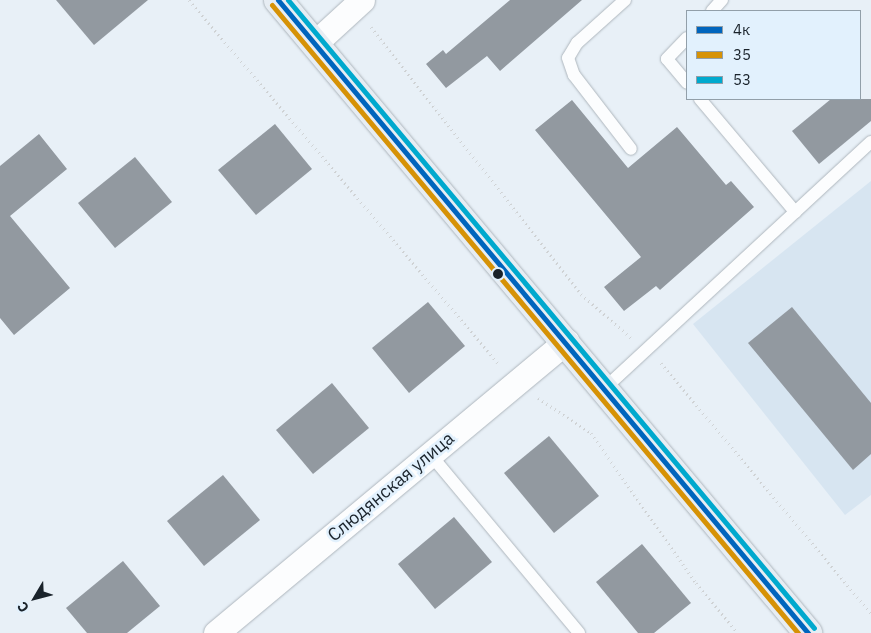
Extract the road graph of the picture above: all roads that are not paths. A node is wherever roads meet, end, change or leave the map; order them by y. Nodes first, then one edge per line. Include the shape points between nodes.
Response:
1 (278, 0) edge
2 (625, 0) edge
3 (722, 0) edge
4 (358, 3) edge
5 (713, 10) edge
6 (686, 39) edge
7 (314, 44) junction
8 (686, 82) edge
9 (701, 100) edge
10 (871, 142) edge
11 (632, 149) dead end
12 (795, 212) junction
13 (566, 341) junction
14 (605, 388) junction
15 (430, 454) junction
16 (216, 633) edge
17 (579, 633) edge
18 (808, 633) edge

1 - 7 main road
2 - 11 lane via 577,43 568,58 574,74
3 - 5 lane
4 - 7 street
6 - 8 lane via 667,59
7 - 13 main road
9 - 12 lane
10 - 12 lane
12 - 14 lane
13 - 14 main road
13 - 15 street, Слюдянская улица
14 - 18 main road
15 - 16 street, Слюдянская улица
15 - 17 lane

